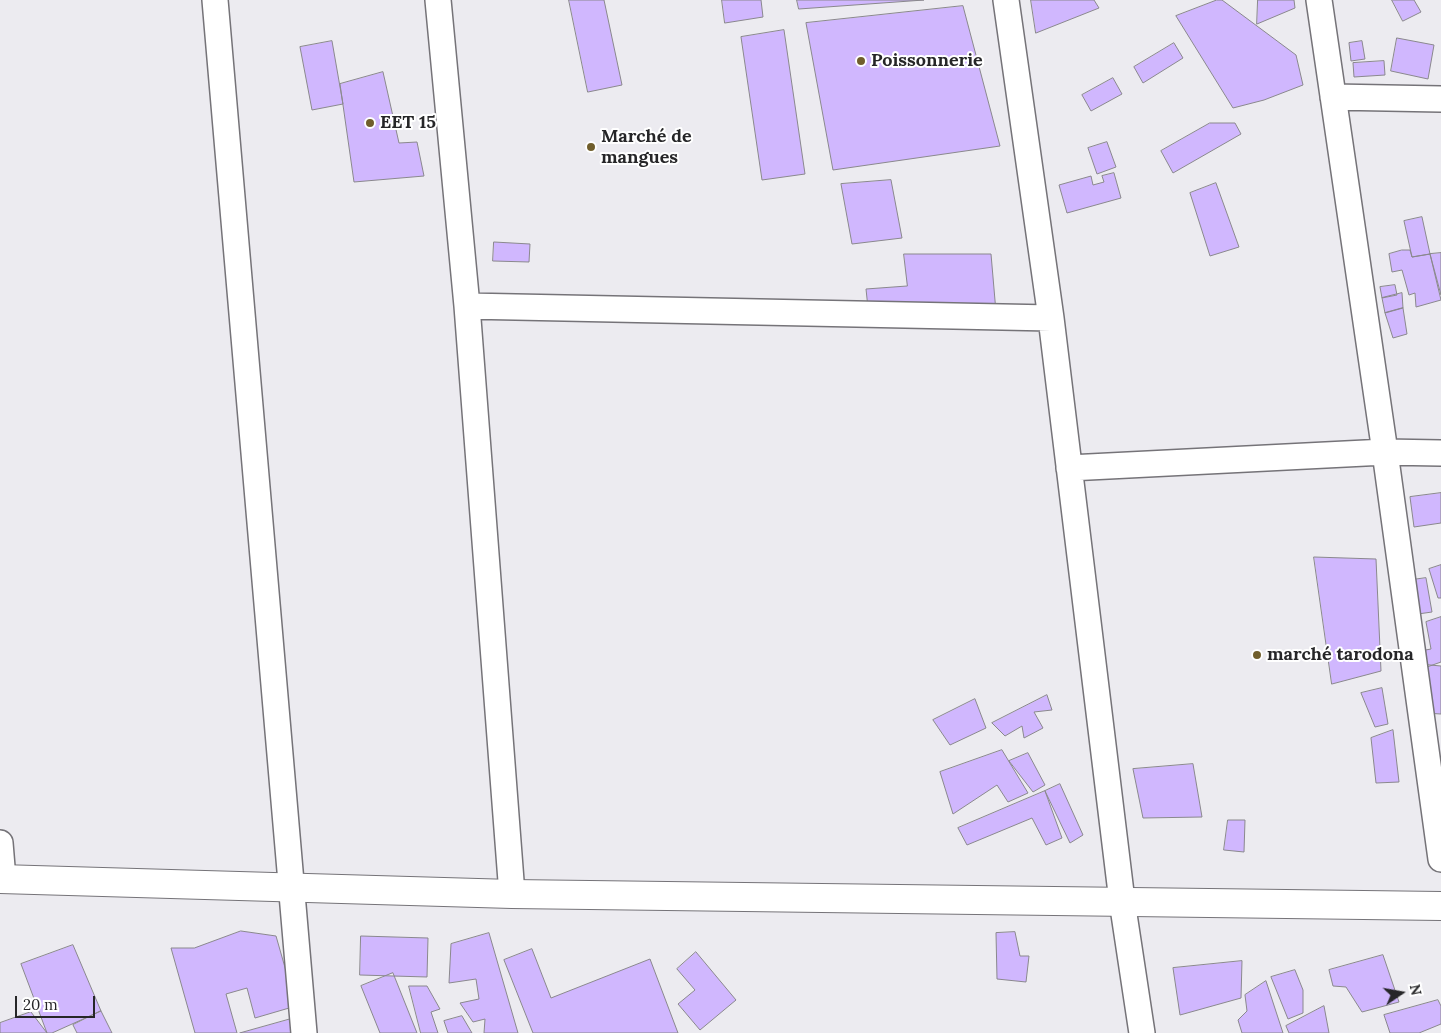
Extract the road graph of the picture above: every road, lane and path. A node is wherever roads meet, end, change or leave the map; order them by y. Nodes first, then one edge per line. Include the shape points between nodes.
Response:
1 (215, 0) edge
2 (438, 0) edge
3 (1006, 0) edge
4 (1319, 0) edge
5 (1334, 97) junction
6 (1441, 99) edge
7 (467, 306) junction
8 (1051, 318) junction
9 (1385, 452) junction
10 (1441, 453) edge
11 (1069, 468) junction
12 (0, 843) edge
13 (1441, 859) edge
14 (1, 879) edge
15 (292, 888) junction
16 (512, 894) junction
17 (1122, 901) junction
18 (1441, 906) edge
19 (304, 1033) edge
20 (1142, 1033) edge

1 - 15 street
2 - 7 street
3 - 8 street
4 - 5 street
5 - 6 street
5 - 9 street
7 - 8 street
7 - 16 street
8 - 11 street
9 - 10 street
9 - 11 street
9 - 13 street
11 - 17 street
12 - 14 street
14 - 15 street
15 - 16 street
15 - 19 street
16 - 17 street
17 - 18 street
17 - 20 street

